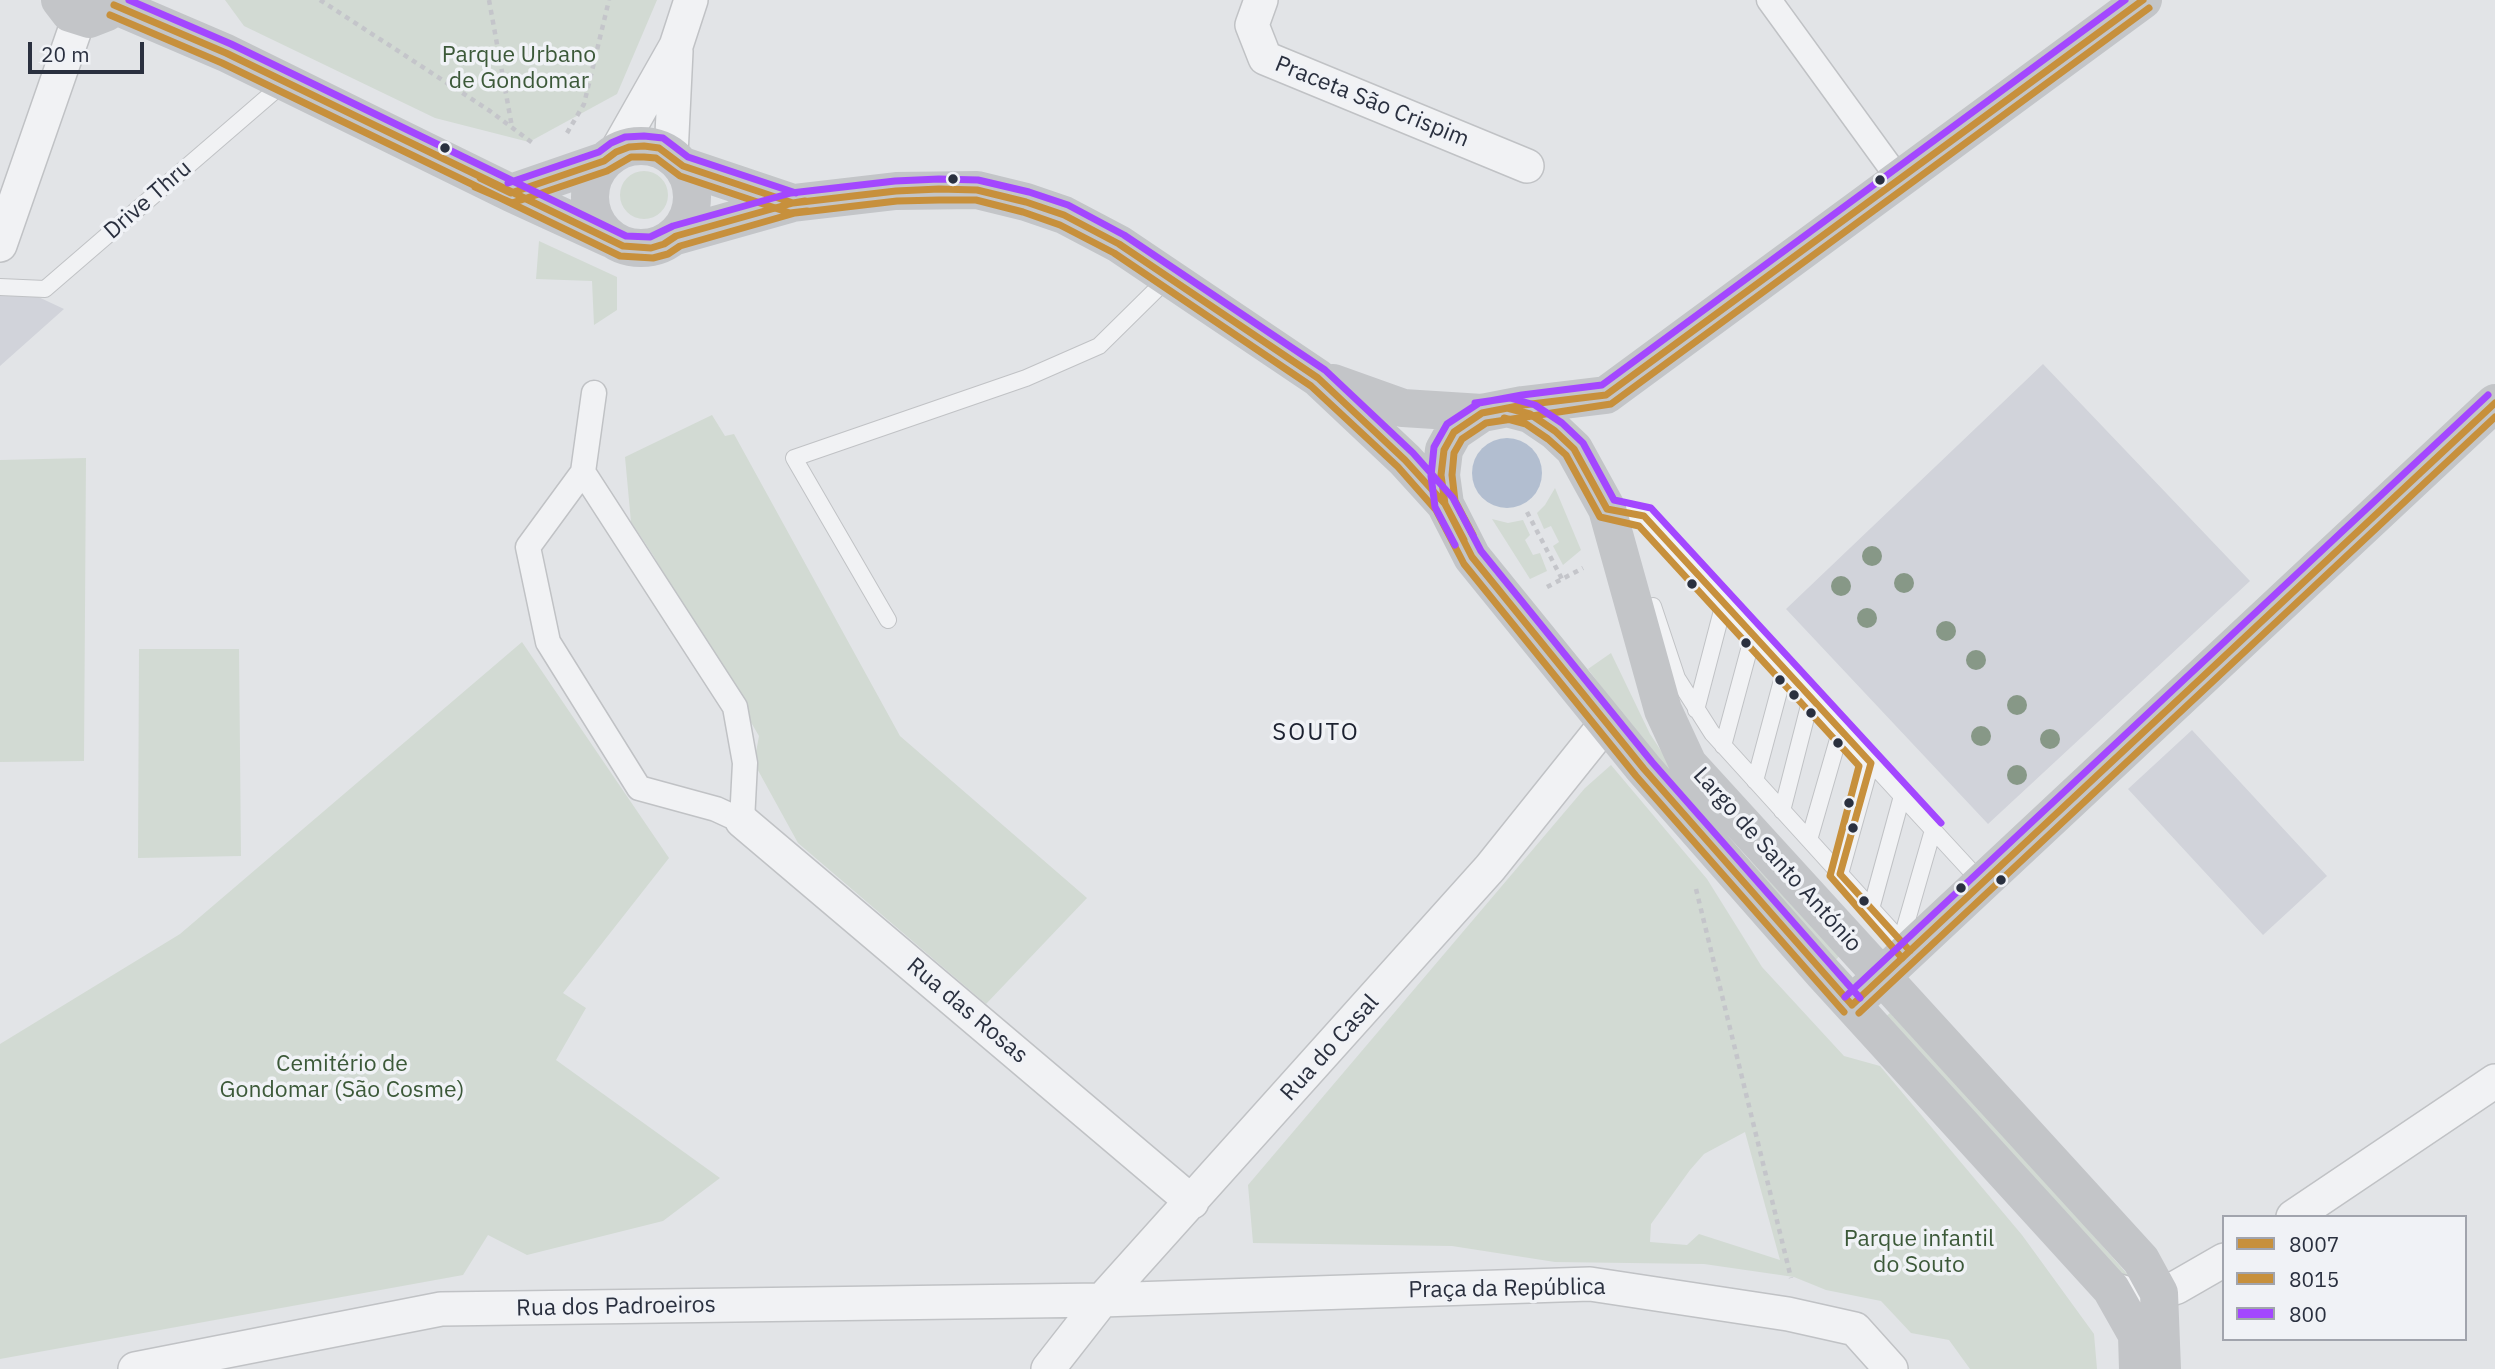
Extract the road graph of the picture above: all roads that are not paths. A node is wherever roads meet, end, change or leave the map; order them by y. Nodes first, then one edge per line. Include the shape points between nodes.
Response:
1 (691, 0) edge
2 (1769, 0) edge
3 (2143, 0) edge
4 (115, 2) edge
5 (1251, 3) edge
6 (69, 9) edge
7 (676, 46) junction
8 (285, 82) junction
9 (586, 161) junction
10 (677, 161) junction
11 (1527, 166) dead end
12 (1899, 179) junction
13 (510, 193) junction
14 (793, 203) junction
15 (676, 236) junction
16 (611, 239) junction
17 (0, 246) edge
18 (1169, 277) junction
19 (0, 287) edge
20 (1318, 378) junction
21 (594, 393) dead end
22 (2495, 403) edge
23 (1495, 411) junction
24 (583, 472) junction
25 (1445, 504) junction
26 (1607, 509) junction
27 (1648, 589) dead end
28 (1724, 603) junction
29 (888, 620) dead end
30 (1753, 635) junction
31 (1785, 669) junction
32 (1811, 698) junction
33 (1696, 710) junction
34 (1607, 722) junction
35 (1840, 729) junction
36 (1723, 746) junction
37 (1871, 763) junction
38 (1755, 781) junction
39 (1902, 796) junction
40 (1782, 811) junction
41 (742, 821) junction
42 (1933, 830) junction
43 (1809, 840) junction
44 (1840, 874) junction
45 (1982, 883) junction
46 (1871, 909) junction
47 (1898, 956) junction
48 (1852, 1005) junction
49 (2495, 1081) edge
50 (1192, 1202) junction
51 (2296, 1215) edge
52 (2222, 1261) edge
53 (2111, 1289) junction
54 (2159, 1293) junction
55 (1102, 1300) junction
56 (135, 1369) edge
57 (1048, 1369) edge
58 (1891, 1369) edge
59 (2138, 1369) edge
60 (2162, 1369) edge

1 - 7 street
2 - 12 street
3 - 12 main road
4 - 6 main road via 99,17
4 - 8 main road
5 - 11 street, Praceta São Crispim via 1252,25 1265,58
6 - 17 street
7 - 9 street
7 - 10 street
8 - 13 main road
8 - 19 lane, Drive Thru via 45,289
9 - 10 main road via 644,146 659,148
9 - 13 main road
9 - 16 main road via 594,175 592,210
10 - 14 main road
10 - 15 main road via 690,179 693,195 688,217
12 - 23 main road via 1606,395
13 - 16 main road
14 - 15 main road
14 - 18 main road via 896,191 977,190 1064,215
15 - 16 main road via 664,244 638,249
18 - 20 main road
18 - 29 lane via 1099,346 1026,378 794,458
20 - 23 main road via 1403,408
20 - 25 main road
21 - 24 street
22 - 45 main road
23 - 25 main road, Largo de Santo António via 1454,432 1444,450
23 - 26 main road, Largo de Santo António via 1530,414 1555,431 1574,449
24 - 41 street via 735,707 745,762
24 - 41 street via 528,547 548,642 639,788
25 - 34 main road, Largo de Santo António via 1472,557
26 - 28 lane via 1644,516
26 - 47 main road, Largo de Santo António via 1630,558 1663,710 1688,764 1746,829
27 - 33 lane via 1678,678
28 - 30 lane
28 - 33 lane
30 - 31 lane
30 - 36 lane
31 - 32 lane
31 - 38 lane
32 - 35 lane
32 - 40 lane
33 - 36 lane
34 - 48 main road, Largo de Santo António
34 - 50 street, Rua do Casal via 1490,868
35 - 37 lane
35 - 43 lane
36 - 38 lane
37 - 39 lane
37 - 44 lane
38 - 40 lane
39 - 42 lane
39 - 46 lane
40 - 43 lane
41 - 50 street, Rua das Rosas
42 - 45 lane
42 - 47 lane
43 - 44 lane
44 - 46 lane
45 - 47 main road
46 - 47 lane
47 - 48 main road
47 - 54 main road, Largo de Santo António via 2141,1260
48 - 53 main road, Largo de Santo António
49 - 51 street
50 - 55 street, Rua do Casal
52 - 54 street
53 - 54 street via 2134,1295
53 - 59 main road, Largo de Santo António via 2137,1335
54 - 60 main road, Largo de Santo António
55 - 56 street, Rua dos Padroeiros via 441,1309
55 - 57 street, Rua do Casal
55 - 58 street, Praça da República via 1590,1284 1800,1316 1854,1329

